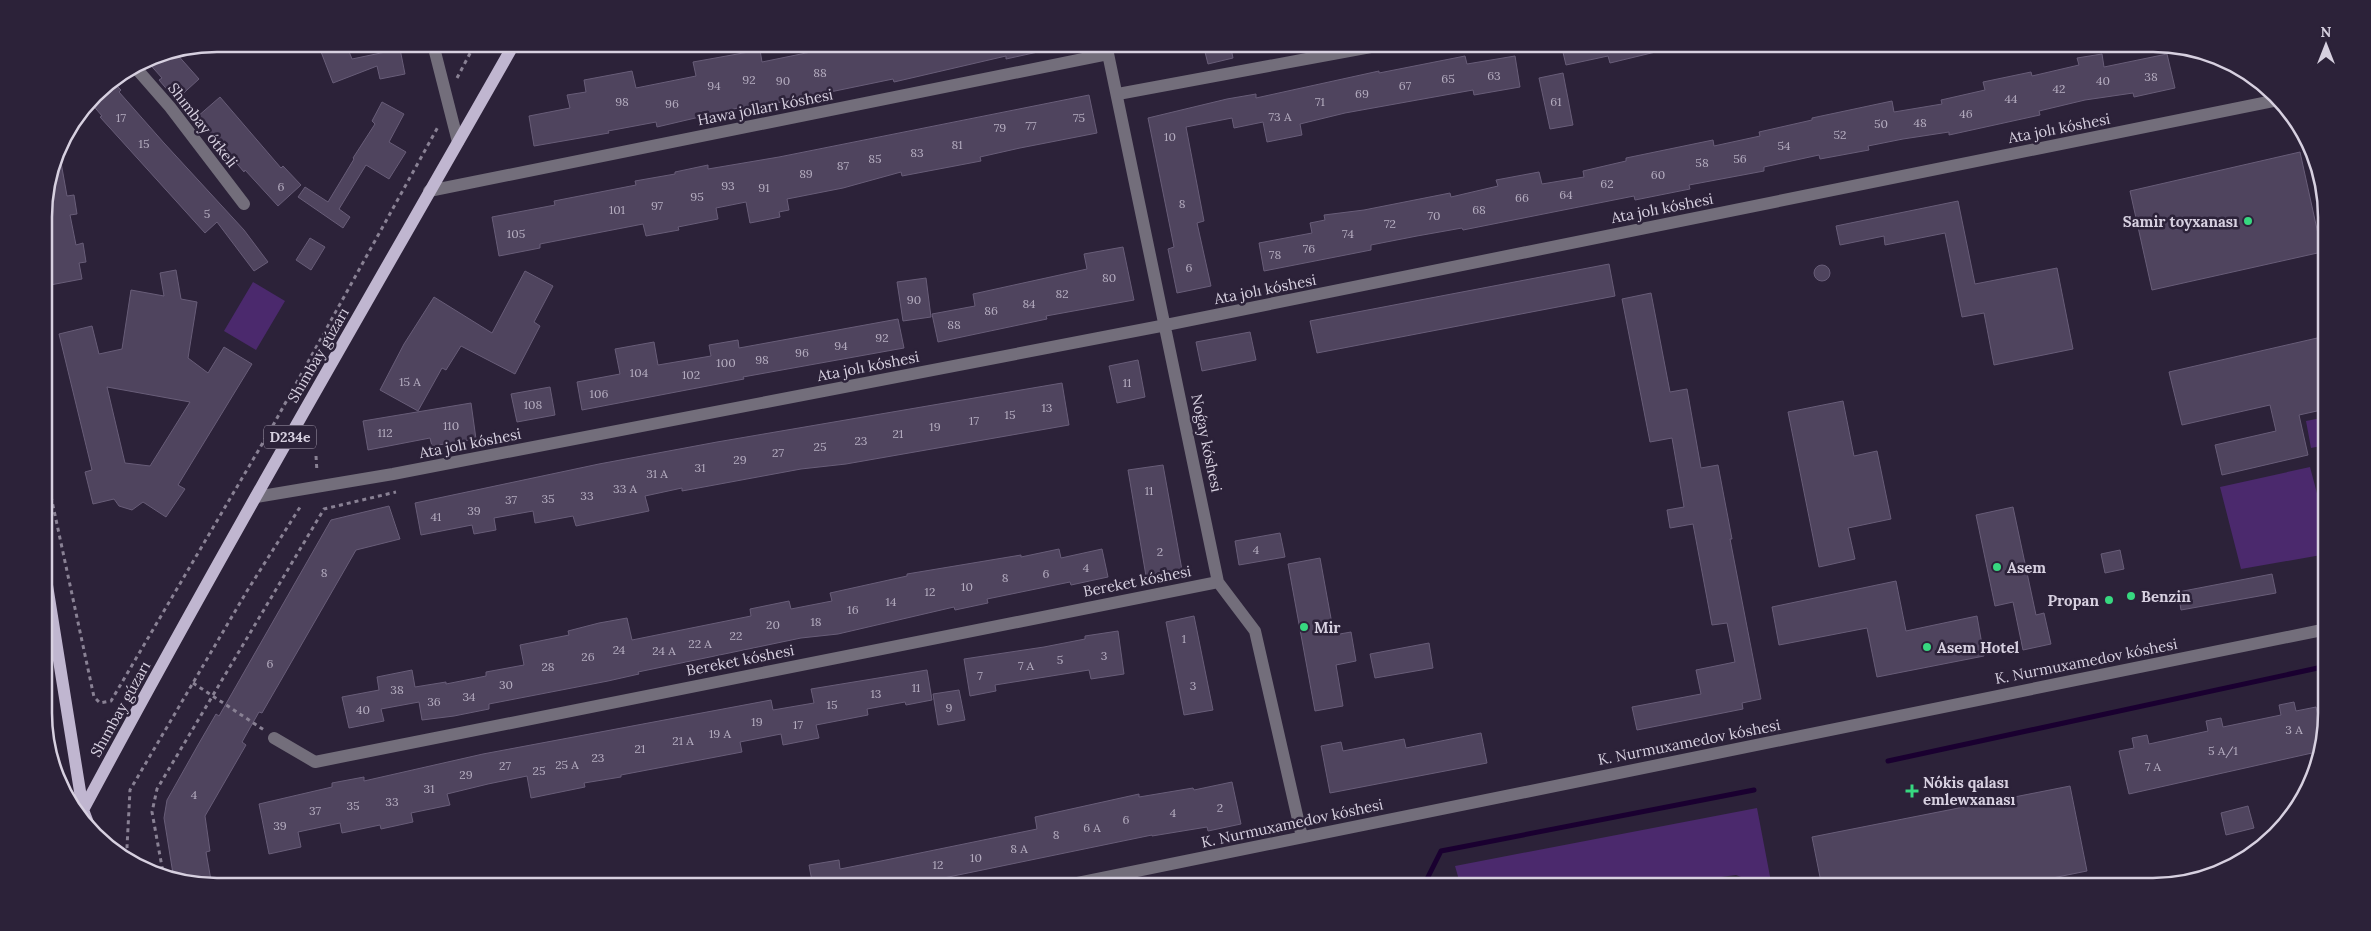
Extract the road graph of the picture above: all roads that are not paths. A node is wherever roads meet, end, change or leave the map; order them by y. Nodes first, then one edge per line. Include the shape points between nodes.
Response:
1 (435, 52) edge
2 (509, 52) edge
3 (1093, 52) edge
4 (1108, 52) edge
5 (1344, 52) edge
6 (141, 72) edge
7 (1118, 94) junction
8 (2270, 102) edge
9 (458, 142) junction
10 (429, 192) junction
11 (244, 204) dead end
12 (1166, 325) junction
13 (256, 497) junction
14 (1218, 582) junction
15 (2318, 631) edge
16 (52, 633) edge
17 (274, 738) road end
18 (80, 806) edge
19 (84, 811) edge
20 (1302, 837) junction
21 (1102, 878) edge

1 - 9 street
2 - 9 main road, Shımbay gúzarı / D234e
3 - 10 street, Hawa jolları kóshesi
4 - 7 street, Noǵay kóshesi
5 - 7 street
6 - 11 street, Shımbay ótkeli
7 - 12 street, Noǵay kóshesi
8 - 12 street, Ata jolı kóshesi
9 - 10 main road, Shımbay gúzarı / D234e
10 - 13 main road, Shımbay gúzarı / D234e
12 - 13 street, Ata jolı kóshesi via 403,472
12 - 14 street, Noǵay kóshesi
13 - 19 main road, Shımbay gúzarı / D234e
14 - 17 street, Bereket kóshesi via 315,762
14 - 20 street, Noǵay kóshesi via 1254,632
15 - 20 street, K. Nurmuxamedov kóshesi
16 - 18 main road
20 - 21 street, K. Nurmuxamedov kóshesi

